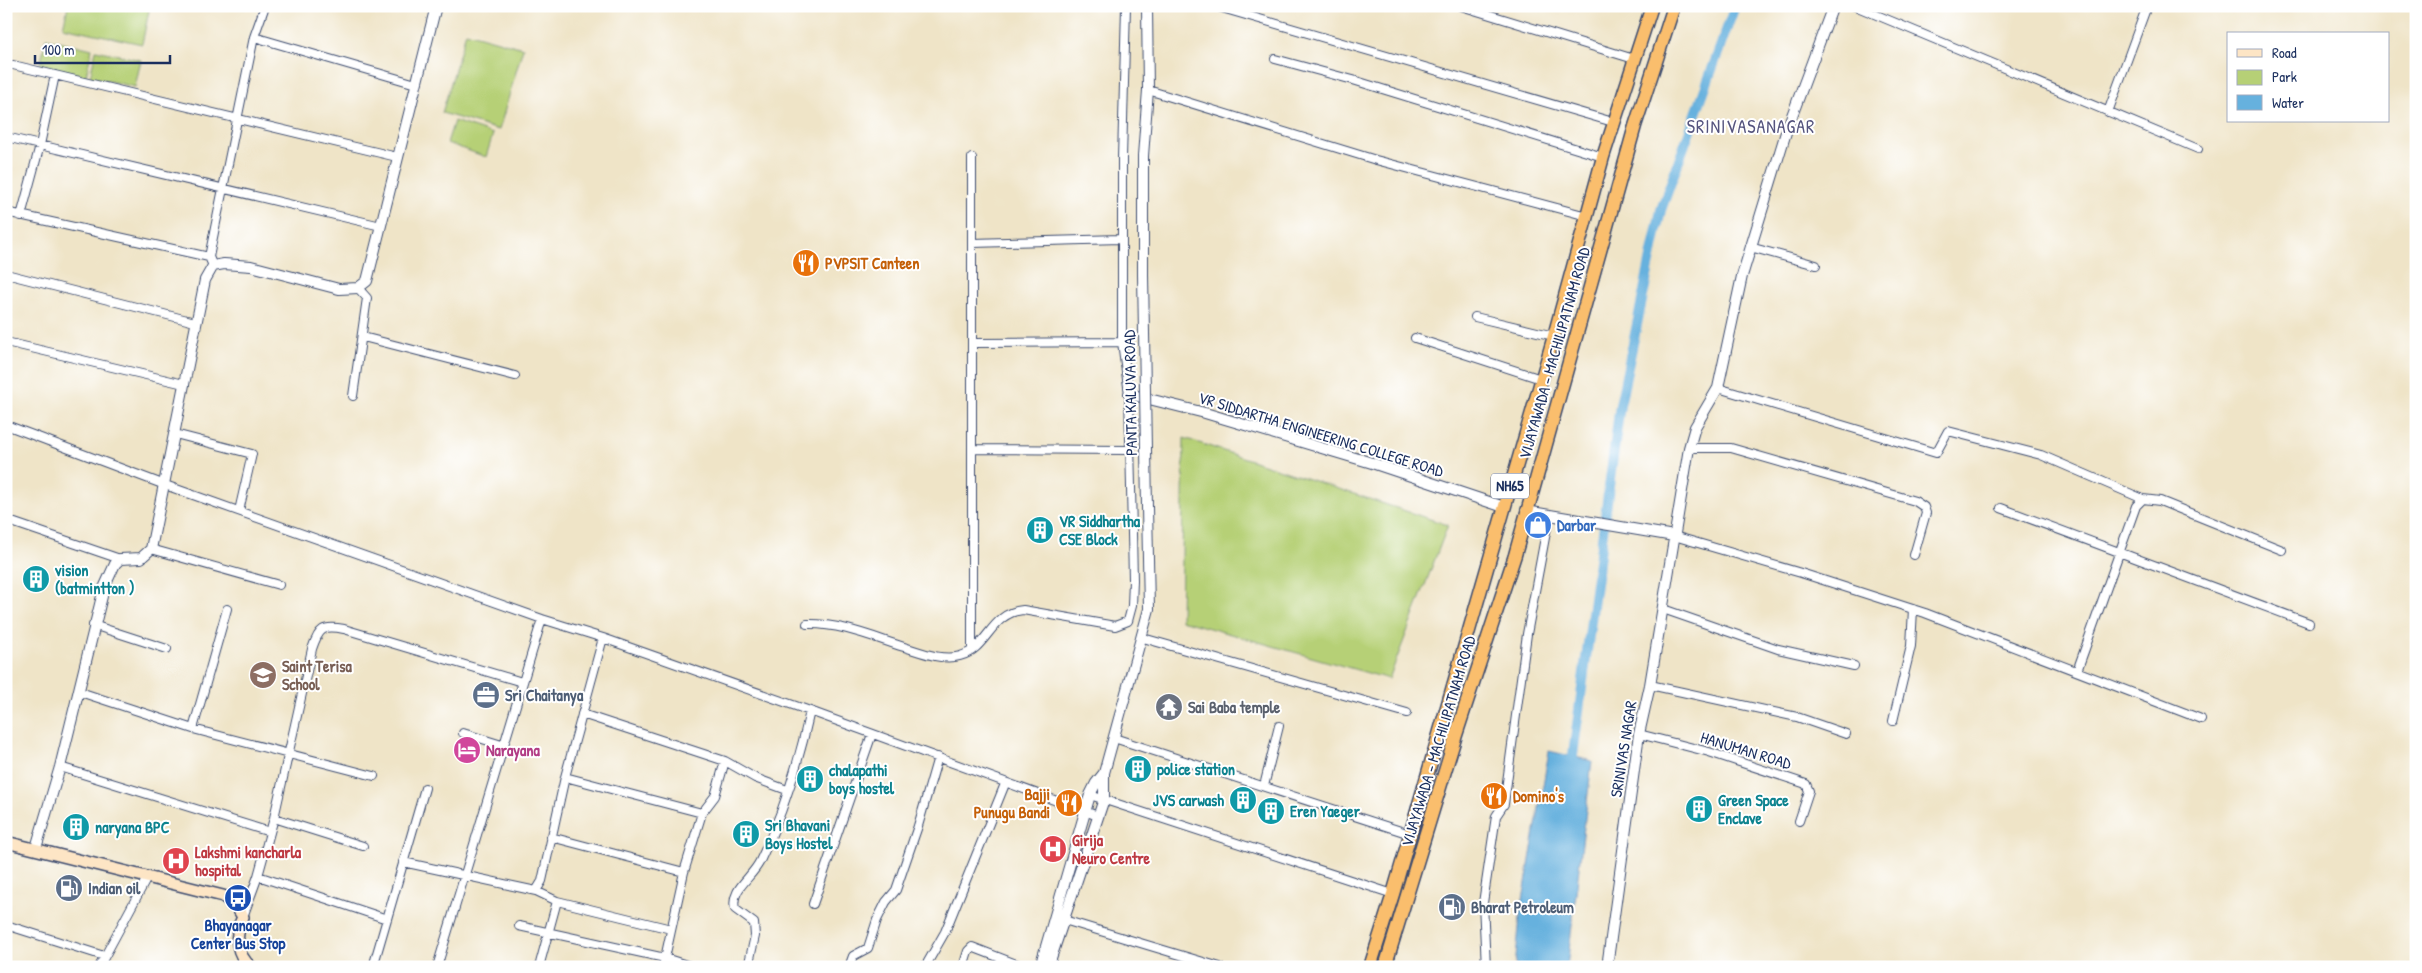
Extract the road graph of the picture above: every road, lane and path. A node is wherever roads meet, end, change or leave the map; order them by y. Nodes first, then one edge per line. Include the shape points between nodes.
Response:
1 (265, 6) edge
2 (436, 6) edge
3 (1126, 6) edge
4 (1148, 6) edge
5 (1215, 6) edge
6 (1249, 6) edge
7 (1460, 6) edge
8 (1652, 6) edge
9 (1674, 6) edge
10 (1833, 6) edge
11 (1856, 6) edge
12 (2147, 6) edge
13 (1246, 16) junction
14 (254, 37) junction
15 (1634, 58) junction
16 (1274, 59) dead end
17 (13, 65) dead end
18 (55, 75) junction
19 (416, 84) junction
20 (1148, 90) junction
21 (2108, 112) junction
22 (238, 120) junction
23 (1613, 122) junction
24 (6, 137) edge
25 (40, 145) junction
26 (2198, 149) dead end
27 (398, 157) junction
28 (1603, 157) junction
29 (972, 158) dead end
30 (224, 190) junction
31 (6, 212) edge
32 (21, 216) junction
33 (1586, 216) junction
34 (381, 226) junction
35 (1121, 239) junction
36 (973, 242) junction
37 (1750, 247) junction
38 (211, 262) junction
39 (1816, 265) dead end
40 (6, 274) edge
41 (358, 288) junction
42 (1474, 317) dead end
43 (195, 322) junction
44 (1554, 336) junction
45 (363, 337) junction
46 (1415, 338) dead end
47 (6, 342) edge
48 (1122, 342) junction
49 (974, 343) junction
50 (515, 376) dead end
51 (1542, 379) junction
52 (184, 384) junction
53 (1718, 388) junction
54 (1129, 394) junction
55 (353, 396) dead end
56 (6, 425) edge
57 (175, 434) junction
58 (973, 448) junction
59 (1689, 448) junction
60 (1129, 450) junction
61 (165, 485) junction
62 (2143, 499) junction
63 (1504, 506) junction
64 (2001, 508) dead end
65 (239, 511) junction
66 (1526, 511) junction
67 (1549, 516) junction
68 (6, 520) edge
69 (1674, 536) junction
70 (151, 549) junction
71 (2282, 550) dead end
72 (2120, 552) junction
73 (1914, 555) dead end
74 (120, 560) junction
75 (279, 585) dead end
76 (227, 609) dead end
77 (1663, 609) junction
78 (1913, 610) junction
79 (542, 619) junction
80 (2309, 623) dead end
81 (807, 624) dead end
82 (93, 625) junction
83 (603, 638) junction
84 (1143, 638) junction
85 (167, 649) dead end
86 (972, 650) junction
87 (1854, 666) dead end
88 (2077, 671) junction
89 (522, 682) junction
90 (1650, 685) junction
91 (80, 692) junction
92 (810, 711) junction
93 (1407, 713) dead end
94 (582, 714) junction
95 (2201, 720) dead end
96 (1892, 721) dead end
97 (1279, 726) dead end
98 (193, 729) junction
99 (462, 733) dead end
100 (872, 734) junction
101 (1639, 734) junction
102 (1846, 734) dead end
103 (1114, 738) junction
104 (505, 746) junction
105 (289, 752) junction
106 (938, 757) junction
107 (725, 761) junction
108 (60, 766) junction
109 (1104, 773) junction
110 (374, 776) dead end
111 (565, 777) junction
112 (1005, 784) junction
113 (1264, 786) junction
114 (425, 788) dead end
115 (787, 790) junction
116 (1090, 795) junction
117 (1104, 799) junction
118 (1086, 811) junction
119 (702, 813) junction
120 (1098, 816) junction
121 (274, 818) junction
122 (1799, 821) dead end
123 (270, 832) junction
124 (1410, 834) junction
125 (551, 836) junction
126 (6, 842) edge
127 (363, 846) dead end
128 (36, 848) junction
129 (403, 862) junction
130 (684, 872) junction
131 (148, 876) junction
132 (258, 876) junction
133 (464, 876) junction
134 (536, 891) junction
135 (1393, 894) junction
136 (557, 901) junction
137 (813, 904) dead end
138 (243, 917) junction
139 (387, 919) junction
140 (1064, 920) junction
141 (6, 925) edge
142 (519, 926) dead end
143 (671, 929) junction
144 (549, 934) junction
145 (104, 956) junction
146 (665, 958) junction
147 (1209, 965) edge
148 (99, 967) edge
149 (251, 967) edge
150 (374, 967) edge
151 (437, 967) edge
152 (539, 967) edge
153 (663, 967) edge
154 (693, 967) edge
155 (748, 967) edge
156 (849, 967) edge
157 (925, 967) edge
158 (963, 967) edge
159 (1024, 967) edge
160 (1040, 967) edge
161 (1048, 967) edge
162 (1220, 967) edge
163 (1370, 967) edge
164 (1385, 967) edge
165 (1486, 967) edge
166 (1607, 967) edge

1 - 14 street
2 - 19 street
3 - 35 street
4 - 20 street, PANTA KALUVA ROAD
5 - 13 street
6 - 13 street
7 - 15 street
8 - 15 highway, VIJAYAWADA - MACHILIPATNAM ROAD / NH65
9 - 66 highway, VIJAYAWADA - MACHILIPATNAM ROAD / NH65 via 1633,135
10 - 37 street, SRINIVAS NAGAR via 1787,129
11 - 21 street
12 - 21 street
13 - 23 street
14 - 19 street
14 - 22 street
15 - 23 highway, VIJAYAWADA - MACHILIPATNAM ROAD / NH65
16 - 28 street
17 - 18 street
18 - 22 street
18 - 25 street
19 - 27 street
20 - 33 street via 1376,160
20 - 84 street, PANTA KALUVA ROAD, bridge via 1143,156 1143,275 1150,609
21 - 26 street
22 - 27 street
22 - 30 street
23 - 28 highway, VIJAYAWADA - MACHILIPATNAM ROAD / NH65
24 - 25 street
25 - 30 street
25 - 32 street
27 - 34 street
28 - 33 highway, VIJAYAWADA - MACHILIPATNAM ROAD / NH65
29 - 36 street
30 - 34 street
30 - 38 street
31 - 32 street
32 - 38 street
33 - 44 highway, VIJAYAWADA - MACHILIPATNAM ROAD / NH65
34 - 41 street via 366,281
35 - 36 street
35 - 48 street
36 - 49 street
37 - 39 street
37 - 53 street, SRINIVAS NAGAR
38 - 41 street via 251,266 339,289
38 - 43 street
40 - 43 street
41 - 45 street via 367,298
42 - 44 street
43 - 52 street
44 - 51 highway, VIJAYAWADA - MACHILIPATNAM ROAD / NH65
45 - 50 street
45 - 55 street
46 - 51 street
47 - 52 street
48 - 49 street
48 - 54 street
49 - 58 street
51 - 63 highway, VIJAYAWADA - MACHILIPATNAM ROAD / NH65
52 - 57 street
53 - 59 street, SRINIVAS NAGAR via 1695,427
53 - 62 street via 1936,452 1948,431 2012,446 2072,467
54 - 60 street
54 - 63 street, VR SIDDARTHA ENGINEERING COLLEGE ROAD via 1205,413
56 - 61 street
57 - 61 street
57 - 65 street via 252,454
58 - 60 street
58 - 86 street
59 - 69 street, SRINIVAS NAGAR
59 - 73 street via 1731,448 1915,501 1924,507 1926,513
60 - 86 street via 1133,580 1128,621 1115,626 1023,610 1012,611 1000,618
61 - 65 street
61 - 70 street
62 - 71 street via 2160,501
62 - 72 street via 2136,506
63 - 124 highway, VIJAYAWADA - MACHILIPATNAM ROAD / NH65
64 - 72 street
65 - 79 street
66 - 67 street
66 - 164 highway, VIJAYAWADA - MACHILIPATNAM ROAD / NH65
67 - 69 street
67 - 165 street via 1526,634 1504,804 1496,816 1483,903
68 - 74 street
69 - 77 street, SRINIVAS NAGAR
69 - 78 street
70 - 74 street via 141,558
70 - 75 street
72 - 80 street
72 - 88 street
74 - 82 street via 104,588
76 - 98 street
77 - 87 street via 1778,649
77 - 90 street, SRINIVAS NAGAR
78 - 88 street
78 - 96 street via 1911,646
79 - 83 street
79 - 89 street
81 - 86 street via 832,625 931,655 961,656
82 - 85 street
82 - 91 street
83 - 92 street
83 - 94 street
84 - 93 street
84 - 103 street, PANTA KALUVA ROAD
88 - 95 street
89 - 104 street
89 - 105 street via 329,626 320,631 312,649
90 - 101 street, SRINIVAS NAGAR
90 - 102 street via 1797,717
91 - 98 street
91 - 108 street
92 - 100 street
92 - 115 street
94 - 107 street
94 - 111 street
97 - 113 street
98 - 105 street
99 - 104 street
100 - 106 street
100 - 137 street
101 - 122 street, HANUMAN ROAD via 1710,752 1806,784 1809,791
101 - 166 street, SRINIVAS NAGAR
103 - 109 street, PANTA KALUVA ROAD
103 - 113 street
104 - 133 street
105 - 110 street
105 - 121 street
106 - 112 street
106 - 156 street via 896,890 877,920 868,948 852,956
107 - 115 street via 755,778
107 - 119 street via 715,796
108 - 123 street
108 - 128 street
109 - 116 street, PANTA KALUVA ROAD
109 - 117 street, PANTA KALUVA ROAD
111 - 119 street
111 - 125 street
112 - 118 street
112 - 157 street via 945,932
113 - 124 street
114 - 129 street
115 - 155 street via 772,837 754,873 736,890 734,899 735,909 754,923 756,930
116 - 117 street
116 - 118 street, PANTA KALUVA ROAD
117 - 120 street, PANTA KALUVA ROAD
117 - 135 street
118 - 120 street
118 - 160 street, PANTA KALUVA ROAD
119 - 130 street
120 - 140 street, PANTA KALUVA ROAD
121 - 123 street
121 - 127 street
123 - 132 street
124 - 135 highway, VIJAYAWADA - MACHILIPATNAM ROAD / NH65
125 - 130 street
125 - 134 street via 542,881
126 - 128 main road
128 - 131 main road
129 - 133 street
129 - 139 street
130 - 143 street
131 - 138 main road via 223,896 237,907
131 - 145 street
132 - 138 street
132 - 139 street
133 - 134 street
133 - 151 street
134 - 136 street
135 - 163 highway, VIJAYAWADA - MACHILIPATNAM ROAD / NH65
136 - 143 street
136 - 144 street
138 - 149 main road via 239,925 238,947 244,961
139 - 150 street
140 - 147 street
140 - 161 street, PANTA KALUVA ROAD
141 - 145 street
142 - 144 street
143 - 146 street
144 - 146 street
144 - 152 street
145 - 148 street
146 - 153 street
146 - 154 street
147 - 162 street
158 - 159 street via 972,947

